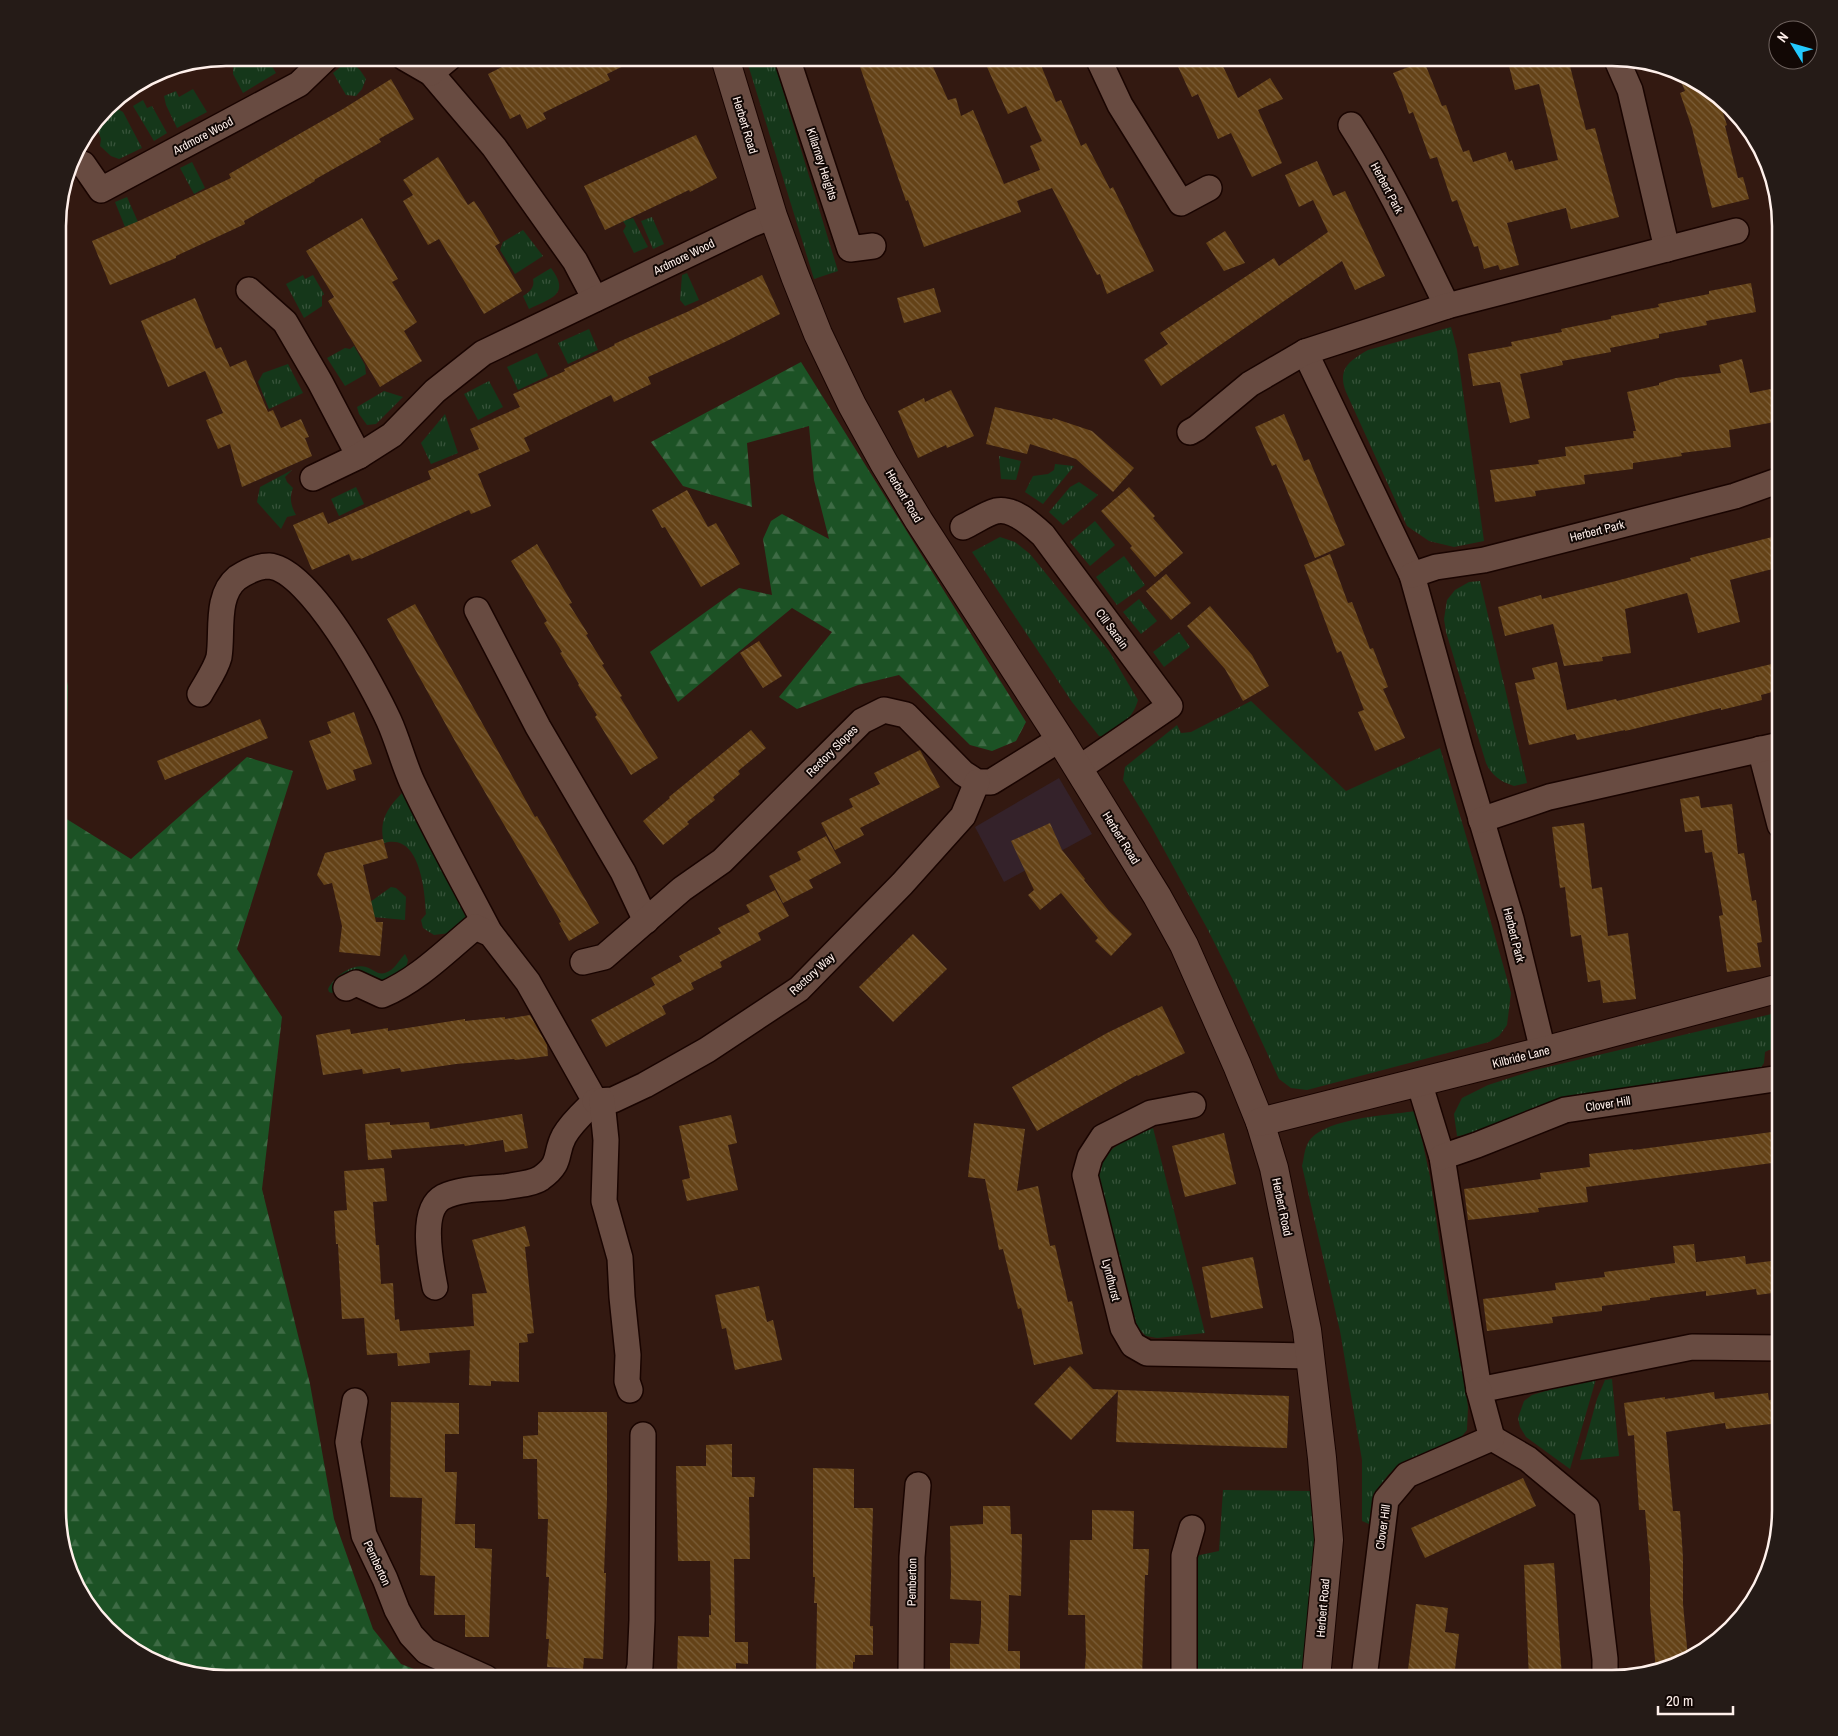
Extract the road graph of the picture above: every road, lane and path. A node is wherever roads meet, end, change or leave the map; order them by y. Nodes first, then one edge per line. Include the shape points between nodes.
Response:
1 (317, 66) edge
2 (419, 66) edge
3 (439, 66) edge
4 (727, 66) edge
5 (790, 66) edge
6 (1102, 66) edge
7 (1620, 67) edge
8 (431, 73) junction
9 (1351, 125) dead end
10 (83, 164) dead end
11 (1209, 188) dead end
12 (773, 216) junction
13 (1736, 231) dead end
14 (873, 246) dead end
15 (1667, 249) junction
16 (249, 290) dead end
17 (595, 299) junction
18 (1447, 306) junction
19 (1305, 352) junction
20 (1190, 432) dead end
21 (360, 456) junction
22 (313, 478) dead end
23 (1771, 483) edge
24 (963, 527) dead end
25 (1412, 575) junction
26 (477, 610) dead end
27 (200, 694) dead end
28 (1060, 739) junction
29 (1770, 747) edge
30 (1078, 769) junction
31 (977, 782) junction
32 (1481, 820) junction
33 (646, 921) junction
34 (490, 933) junction
35 (583, 962) dead end
36 (346, 988) dead end
37 (1772, 990) edge
38 (1543, 1051) junction
39 (1772, 1079) edge
40 (1418, 1082) junction
41 (598, 1101) junction
42 (1193, 1105) dead end
43 (1260, 1122) junction
44 (1442, 1157) junction
45 (435, 1288) dead end
46 (1772, 1348) edge
47 (1309, 1356) junction
48 (630, 1390) dead end
49 (1479, 1390) junction
50 (355, 1402) dead end
51 (643, 1435) dead end
52 (1492, 1438) junction
53 (918, 1485) dead end
54 (1192, 1528) dead end
55 (468, 1670) edge
56 (639, 1670) edge
57 (911, 1670) edge
58 (1184, 1670) edge
59 (1317, 1670) edge
60 (1365, 1670) edge
61 (1605, 1670) edge

1 - 10 street, Ardmore Wood via 298,84 101,190
2 - 8 street
3 - 8 street
4 - 12 street, Herbert Road
5 - 14 street, Killarney Heights via 850,249
6 - 11 street via 1120,105 1181,203
7 - 15 street via 1630,90
8 - 17 street via 494,147 574,261
9 - 18 street, Herbert Park via 1364,144
12 - 17 street, Ardmore Wood
12 - 28 street, Herbert Road via 818,334 852,405 919,521
13 - 15 street
15 - 18 street
16 - 21 street via 284,322
17 - 21 street, Ardmore Wood via 480,355 435,391 392,435
18 - 19 street
19 - 20 street via 1250,384
19 - 25 street, Herbert Park
21 - 22 street, Ardmore Wood
23 - 25 street, Herbert Park via 1735,496 1484,560 1436,567
24 - 30 street, Cill Sarain via 997,510 1017,514 1043,535 1170,706
25 - 32 street, Herbert Park
26 - 33 street via 538,727 623,872
27 - 34 street via 218,659 227,590 237,579 257,568 269,566 300,584 321,606 363,672 390,722 412,781
28 - 30 street, Herbert Road
28 - 31 street via 991,782
29 - 32 street via 1549,797
30 - 43 street, Herbert Road via 1184,945
31 - 33 street, Rectory Slopes via 963,773 906,715 884,710 862,721 722,861
31 - 41 street, Rectory Way via 963,816 902,884 799,989 645,1085 613,1100
32 - 38 street, Herbert Park via 1511,919
33 - 35 street, Rectory Slopes via 604,957
34 - 36 street via 475,927 417,975 382,995 356,983
34 - 41 street via 528,982
37 - 38 street, Kilbride Lane
38 - 40 street, Kilbride Lane
39 - 44 street, Clover Hill via 1565,1110
40 - 43 street, Kilbride Lane
40 - 44 street
41 - 45 street, Rectory Way via 578,1118 564,1136 556,1163 539,1179 462,1191 441,1198 429,1216 428,1252
41 - 48 street via 606,1140 604,1200 620,1258
42 - 47 street, Lyndhurst via 1151,1113 1103,1137 1090,1157 1085,1175 1123,1328 1133,1345 1147,1353
43 - 47 street, Herbert Road via 1284,1214 1307,1330
44 - 49 street
46 - 49 street via 1692,1347
47 - 59 street, Herbert Road via 1329,1540
49 - 52 street
50 - 55 street, Pemberton via 348,1442 364,1535 411,1635 426,1651
51 - 56 street
52 - 60 street, Clover Hill via 1407,1475 1386,1500
52 - 61 street via 1528,1460 1587,1508
53 - 57 street, Pemberton via 912,1557
54 - 58 street via 1184,1556

